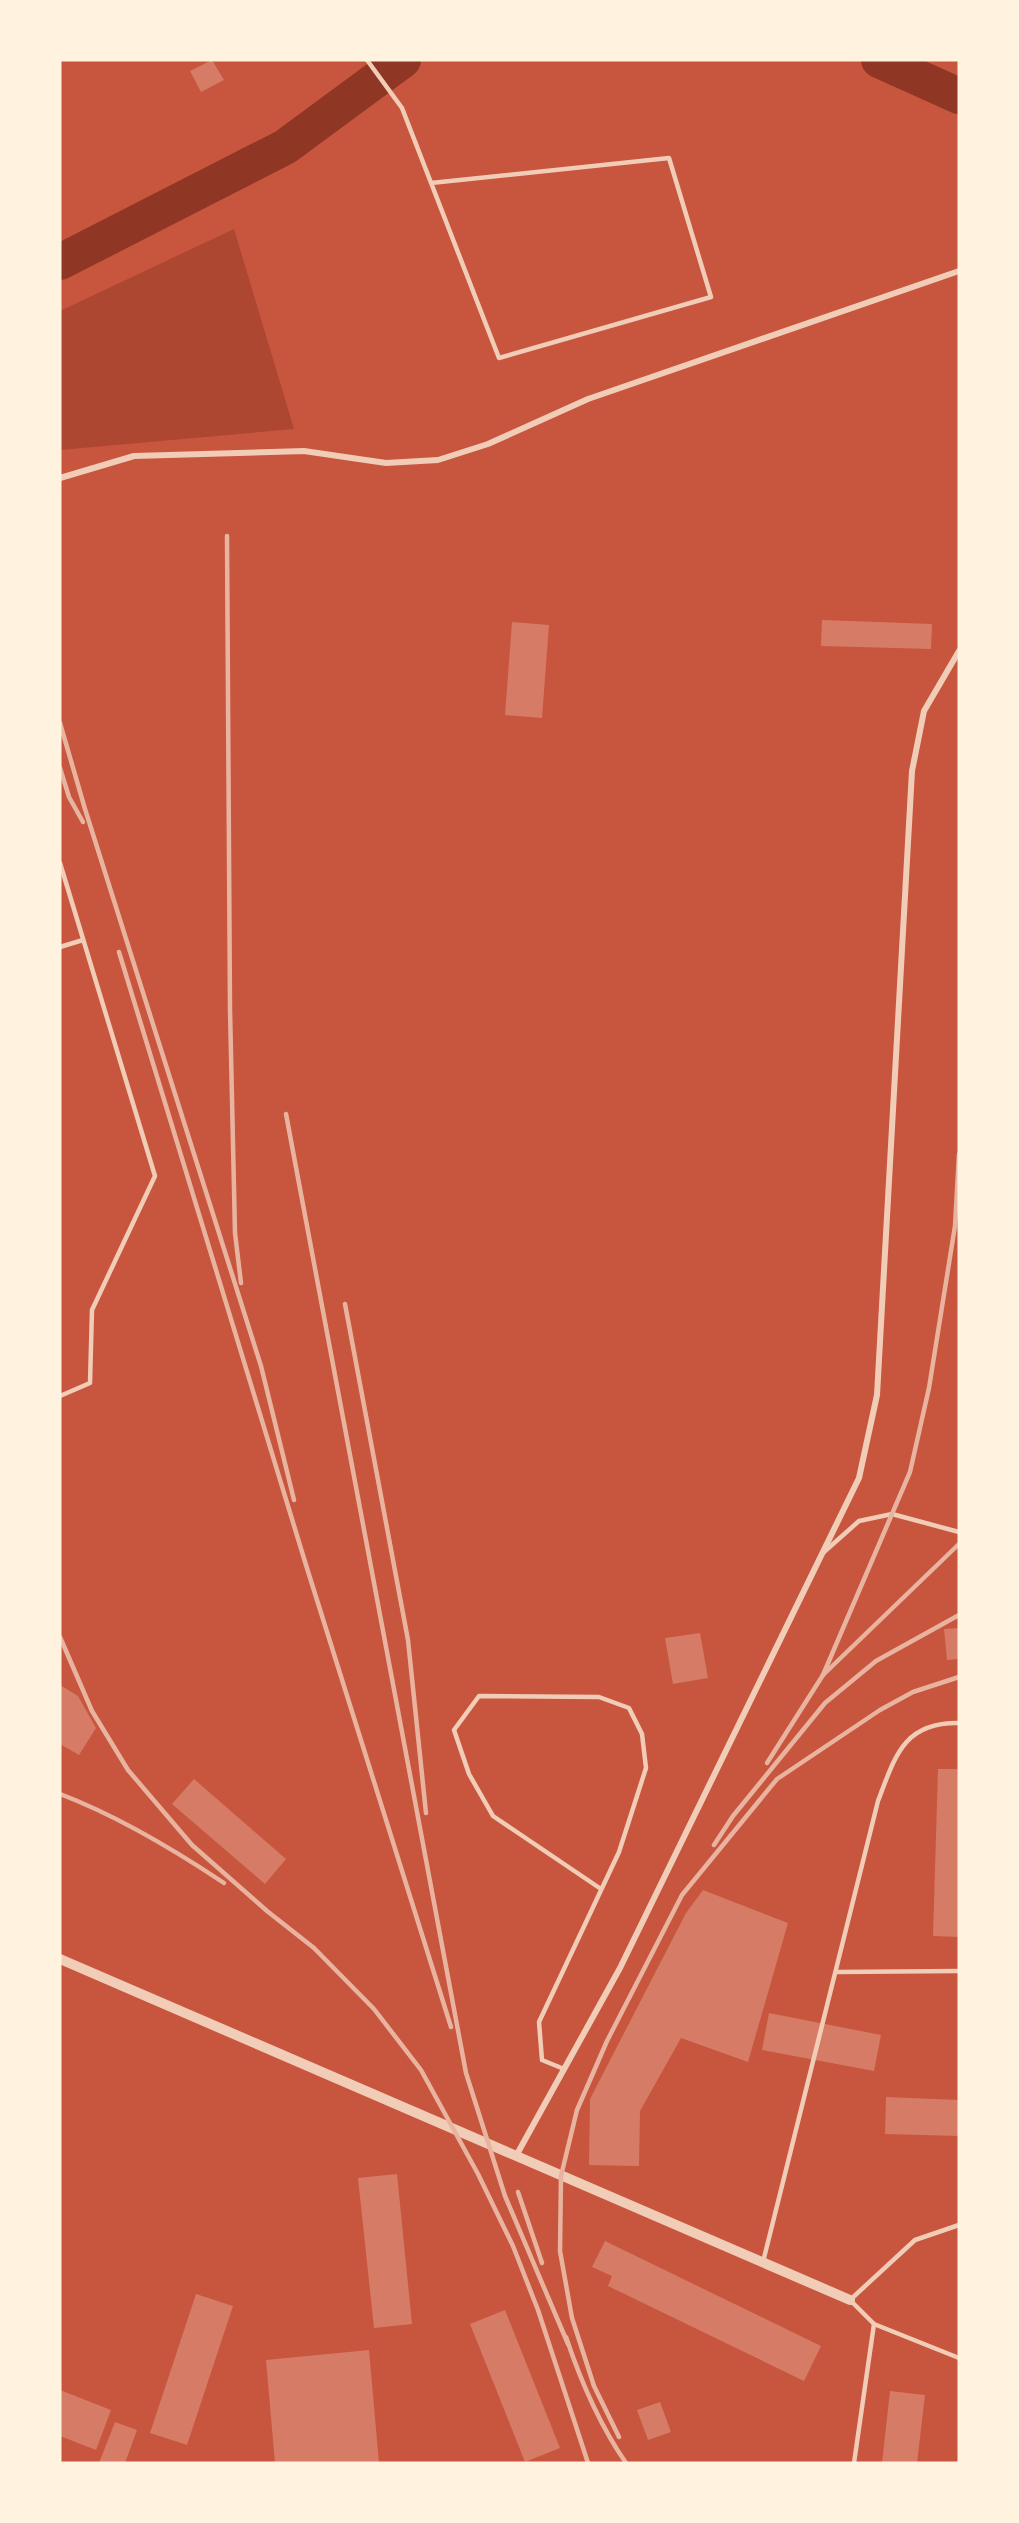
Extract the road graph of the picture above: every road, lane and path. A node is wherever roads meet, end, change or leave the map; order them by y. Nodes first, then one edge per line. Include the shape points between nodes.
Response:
1 (367, 60) edge
2 (431, 183) junction
3 (959, 271) edge
4 (60, 478) edge
5 (959, 651) edge
6 (60, 863) edge
7 (83, 940) junction
8 (60, 947) edge
9 (60, 1396) edge
10 (959, 1532) edge
11 (822, 1554) junction
12 (959, 1723) edge
13 (601, 1889) junction
14 (60, 1959) edge
15 (959, 1971) edge
16 (836, 1972) junction
17 (564, 2069) junction
18 (516, 2156) junction
19 (959, 2225) edge
20 (763, 2262) junction
21 (850, 2300) junction
22 (874, 2324) junction
23 (959, 2358) edge
24 (854, 2463) edge

1 - 2 lane via 402,108
2 - 2 lane via 499,358 711,297 669,158
3 - 4 street via 588,399 488,444 438,459 386,463 304,451 134,456
5 - 11 street via 924,711 912,771 878,1395 859,1478
6 - 7 lane
7 - 8 lane
7 - 9 lane via 155,1176 92,1310 90,1383
10 - 11 lane via 892,1514 859,1521
11 - 17 street via 620,1968
12 - 16 lane via 938,1723 912,1735 894,1757 878,1801
13 - 13 lane via 618,1852 646,1767 642,1734 629,1708 599,1697 478,1696 454,1730 469,1774 493,1816
13 - 17 lane via 539,2022 542,2060
14 - 18 street
15 - 16 lane
16 - 20 lane
17 - 18 street
18 - 20 street
19 - 21 lane via 915,2240
20 - 21 street
21 - 22 lane
22 - 23 lane
22 - 24 lane

